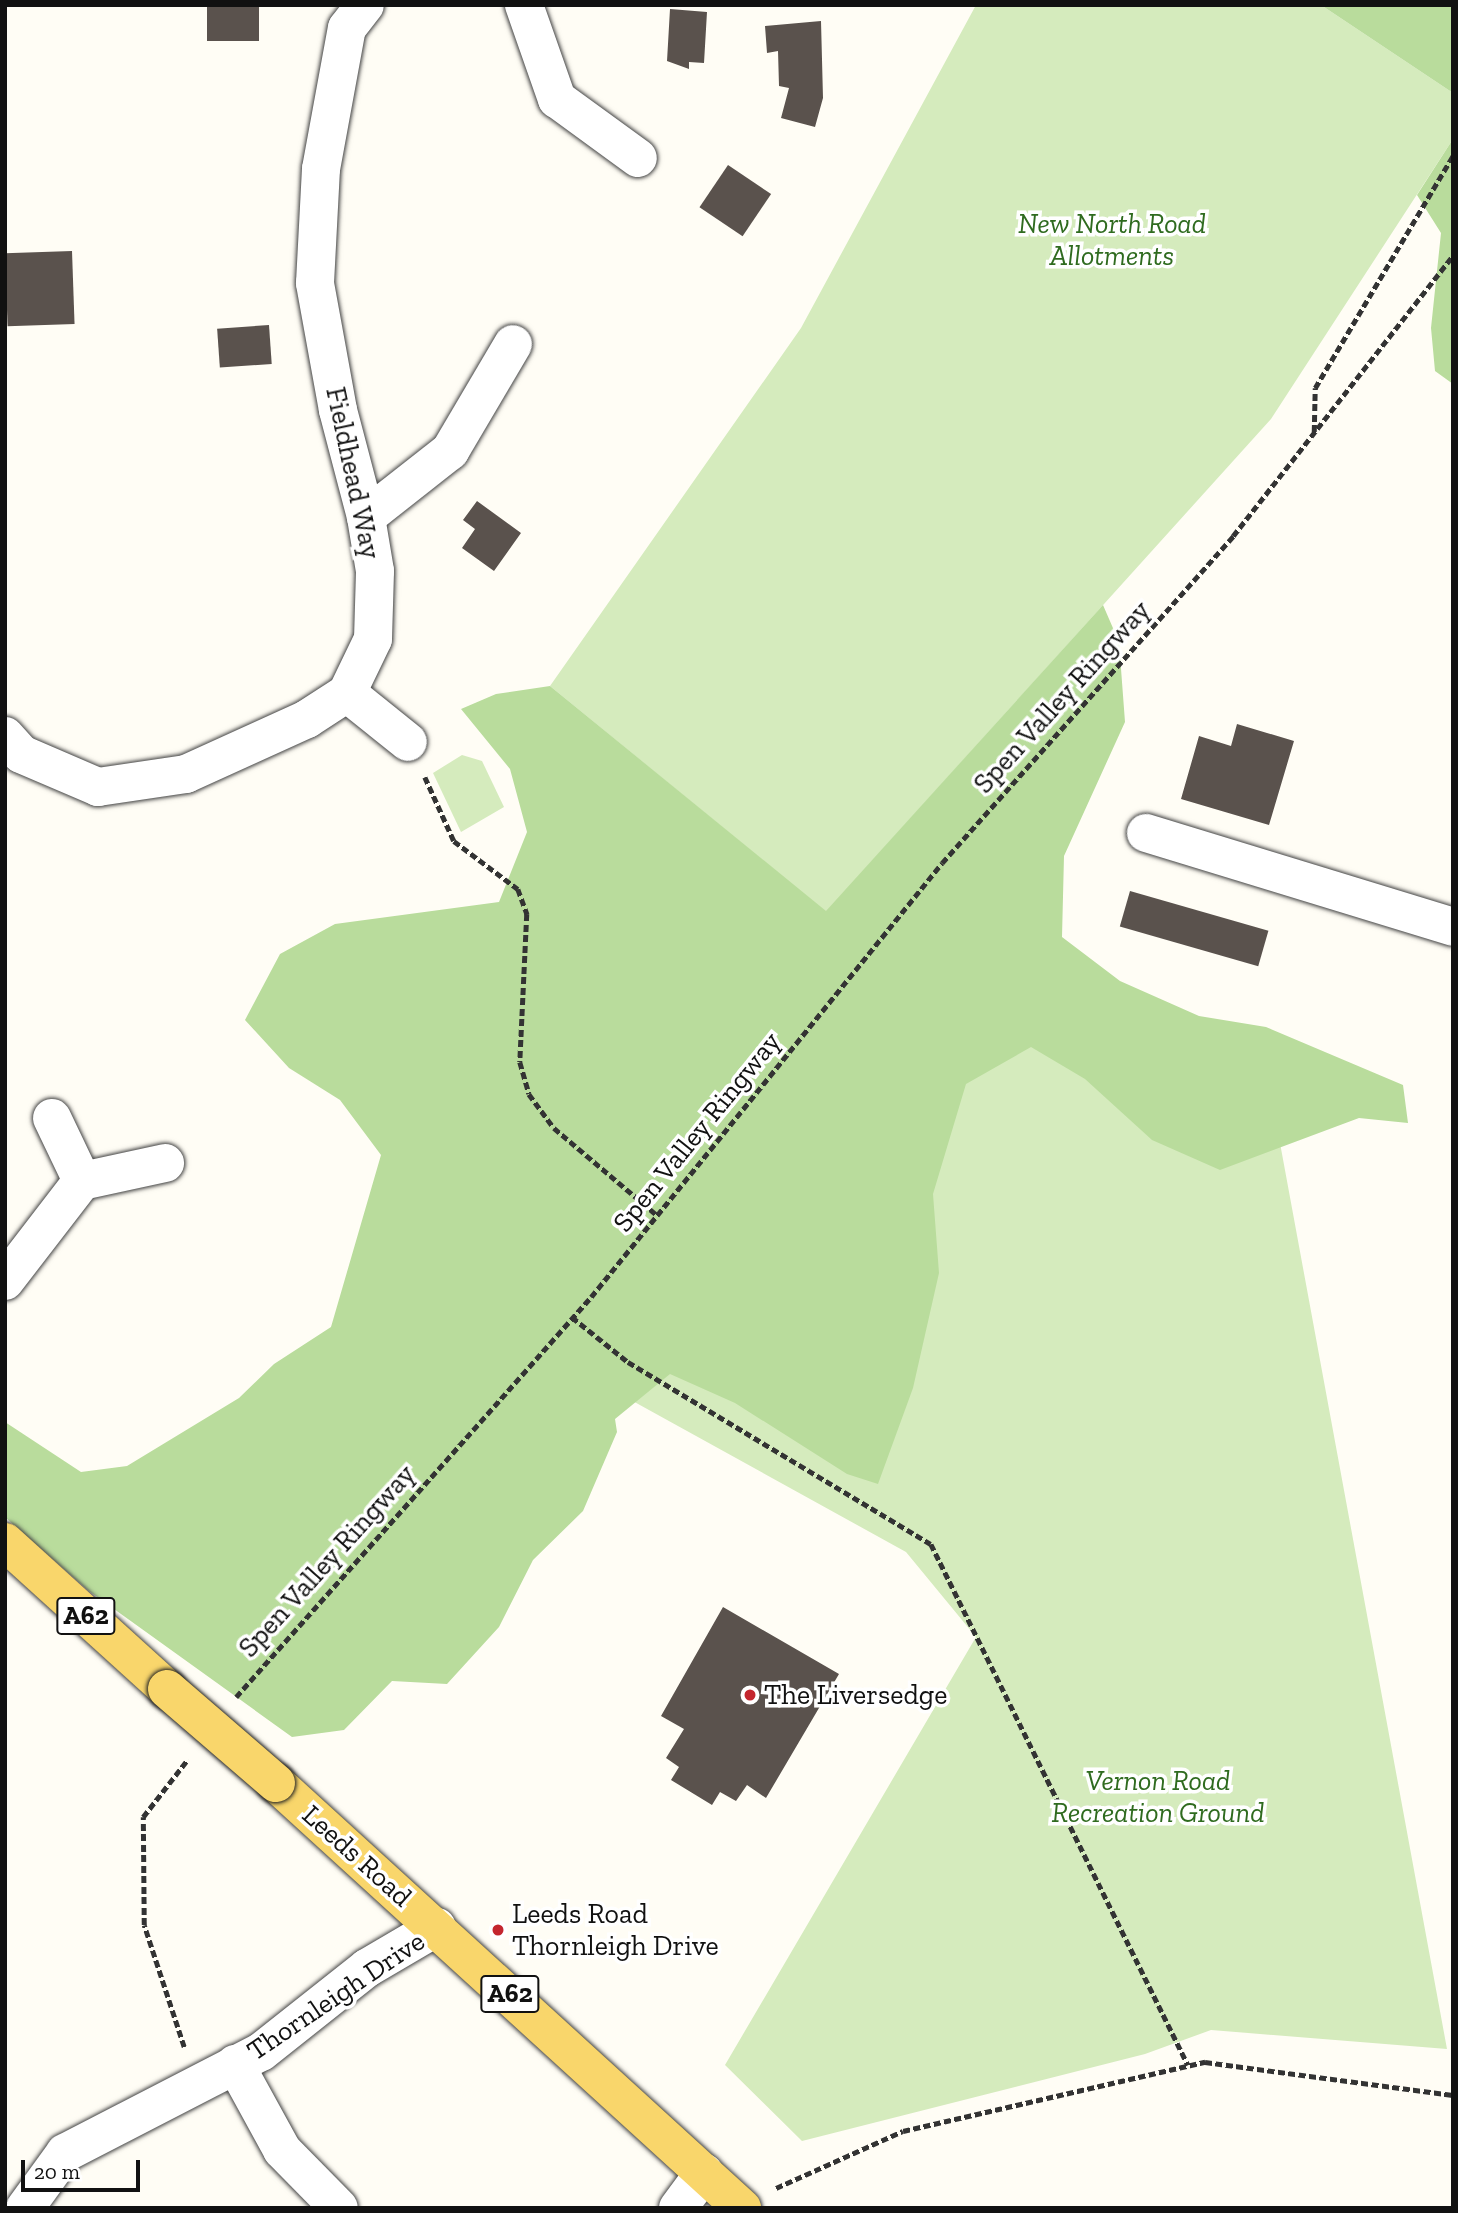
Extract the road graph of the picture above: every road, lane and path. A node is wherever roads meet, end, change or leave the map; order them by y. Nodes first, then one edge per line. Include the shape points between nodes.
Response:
1 (365, 5) edge
2 (524, 5) edge
3 (1453, 156) edge
4 (638, 158) dead end
5 (1453, 255) edge
6 (513, 344) dead end
7 (1314, 432) junction
8 (366, 517) junction
9 (346, 693) junction
10 (5, 736) edge
11 (408, 742) joint
12 (1146, 832) dead end
13 (1453, 927) edge
14 (52, 1118) dead end
15 (165, 1163) dead end
16 (82, 1181) junction
17 (657, 1215) junction
18 (5, 1281) edge
19 (572, 1317) junction
20 (5, 1542) edge
21 (227, 1709) dead end
22 (193, 1752) dead end
23 (437, 1927) junction
24 (235, 2064) junction
25 (1188, 2066) junction
26 (190, 2086) junction
27 (1453, 2095) edge
28 (704, 2173) junction
29 (753, 2201) edge
30 (25, 2208) edge
31 (339, 2208) edge
32 (678, 2208) edge

1 - 8 street, Fieldhead Way via 347,28 324,156 316,283 338,410
2 - 4 street via 557,99
3 - 7 path via 1315,388
5 - 7 path, Spen Valley Ringway
6 - 8 street via 450,451
7 - 17 path, Spen Valley Ringway via 1233,536 942,863
8 - 9 street, Fieldhead Way via 375,571 373,639
9 - 10 street, Fieldhead Way via 307,719 186,774 98,787 21,754
9 - 11 street
11 - 17 path via 454,841 518,889 527,914 520,1062 529,1094 554,1128
12 - 13 street
14 - 16 street
15 - 16 street
16 - 18 street
17 - 19 path, Spen Valley Ringway
19 - 21 path, Spen Valley Ringway
19 - 25 path via 628,1362 931,1545
20 - 23 main road, Leeds Road / A62, bridge
22 - 26 path via 143,1817 144,1925 180,2029
23 - 24 street, Thornleigh Drive via 367,1968 261,2052
23 - 28 main road, Leeds Road / A62
24 - 26 street, Thornleigh Drive
24 - 31 street, Thornleigh Drive via 282,2150
25 - 27 path via 1205,2062
25 - 29 path via 903,2131
26 - 30 street, Thornleigh Drive via 65,2153
28 - 29 main road, Leeds Road / A62
28 - 32 street

